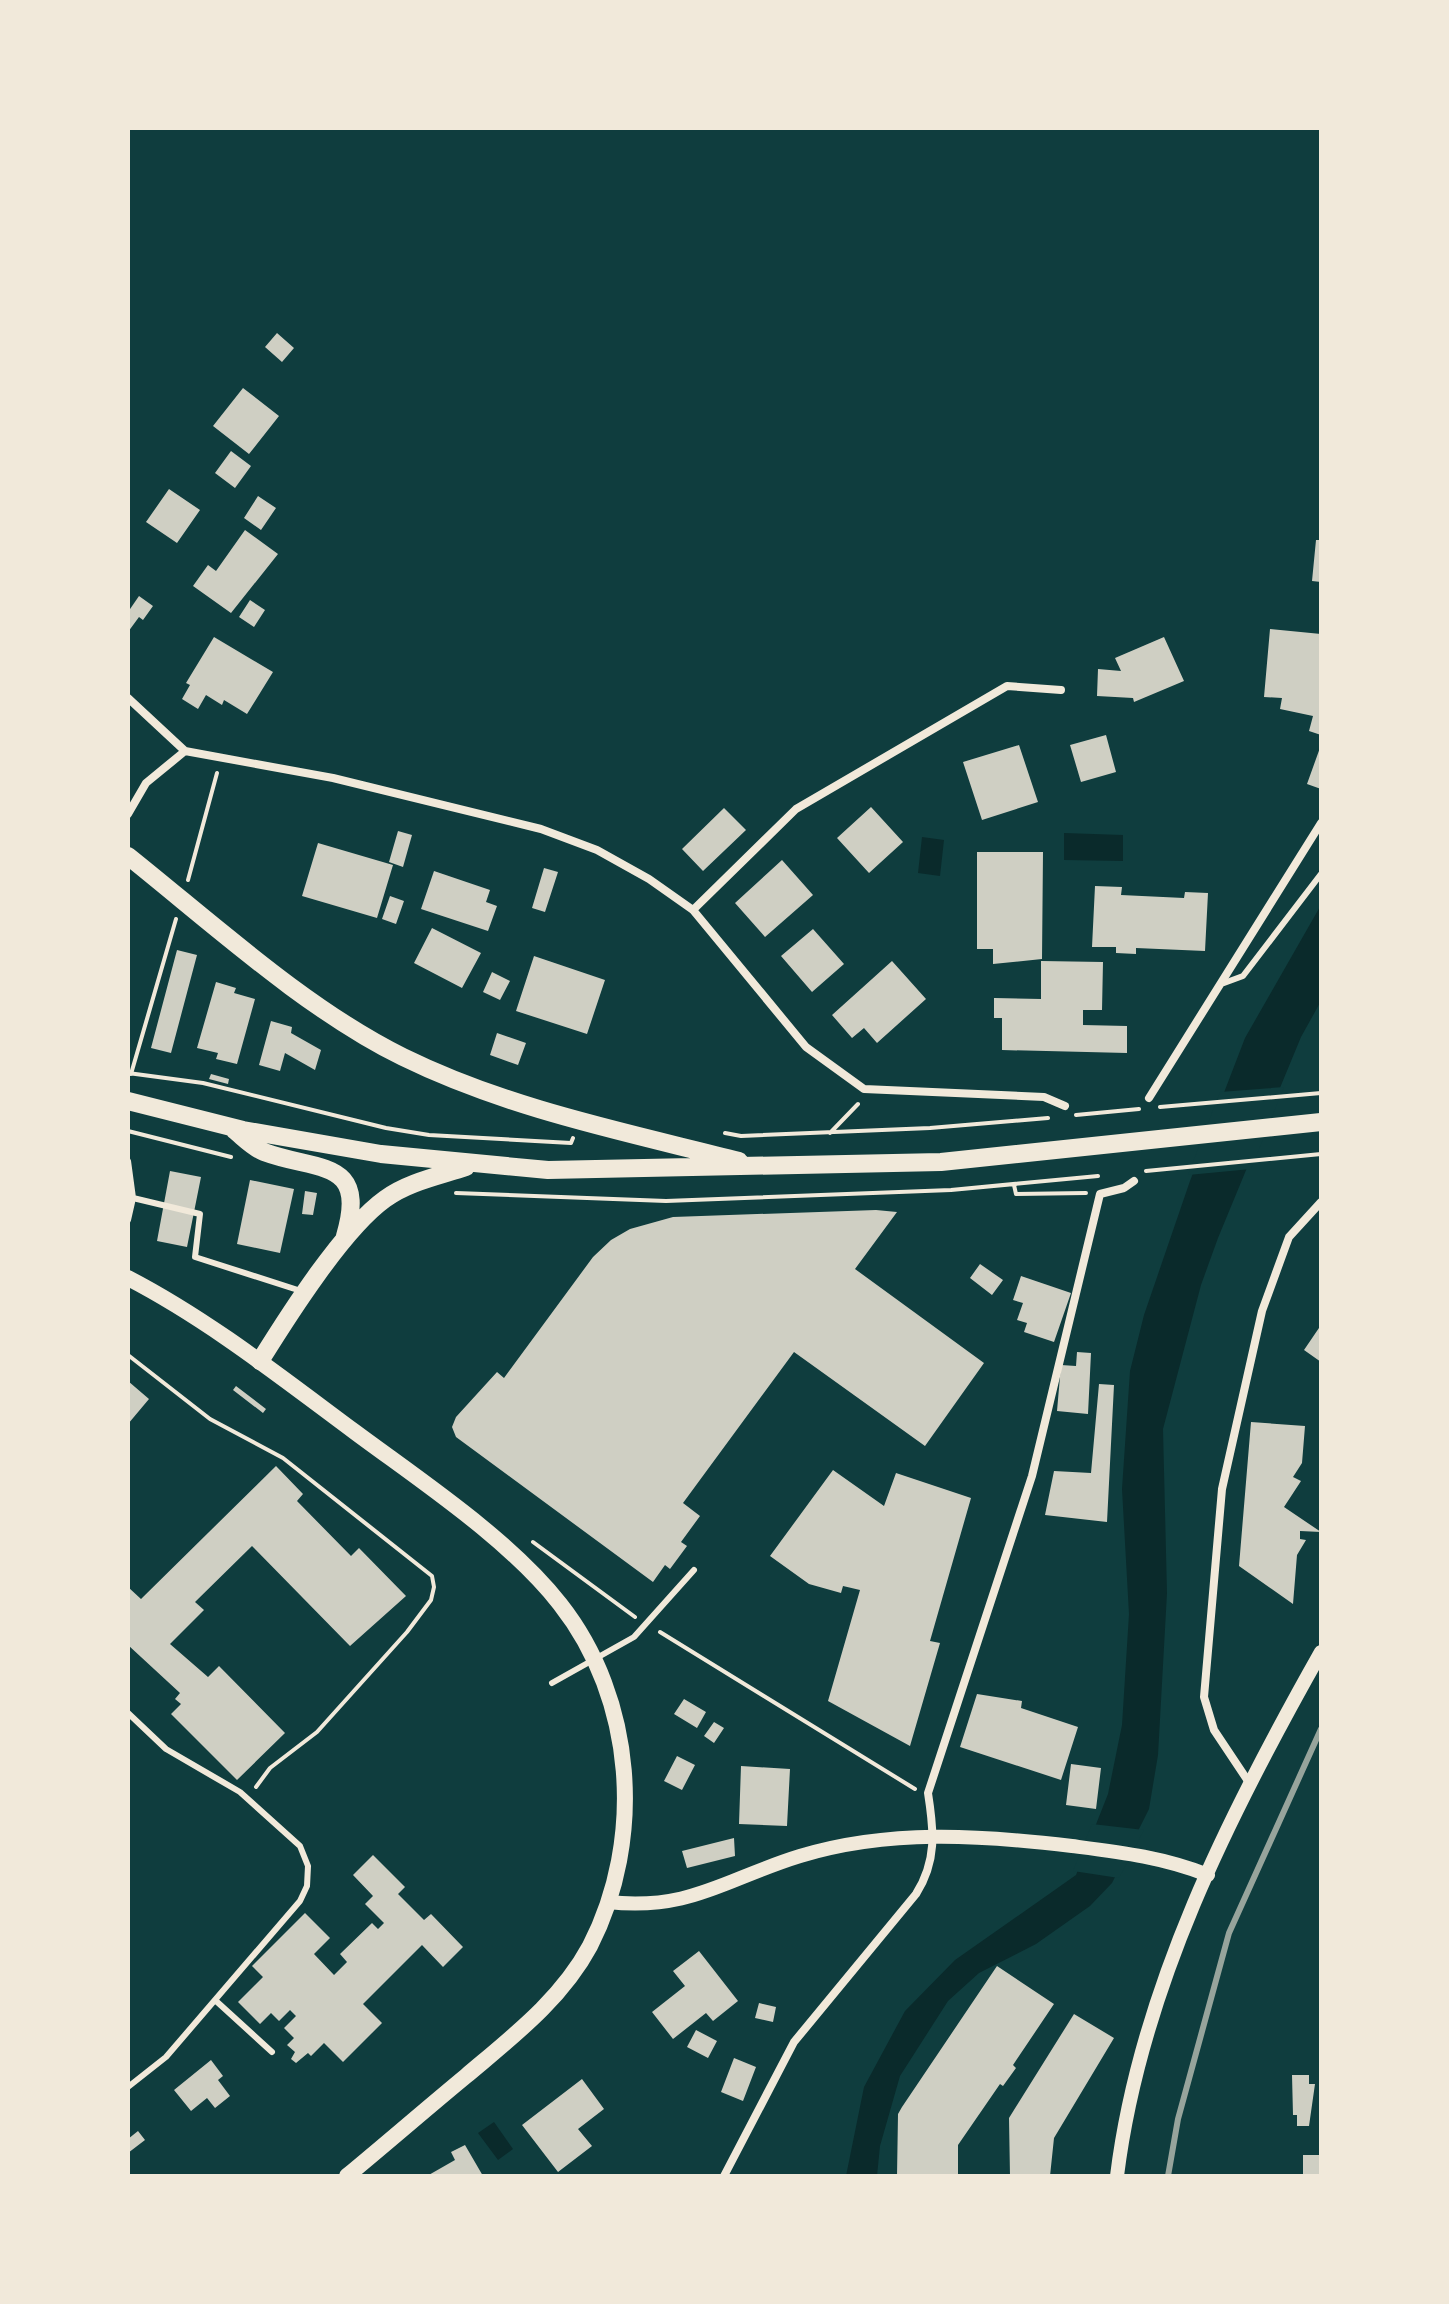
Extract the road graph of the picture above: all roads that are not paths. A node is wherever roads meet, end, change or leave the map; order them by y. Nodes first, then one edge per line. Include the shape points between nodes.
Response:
1 (1061, 690) dead end
2 (128, 698) edge
3 (185, 751) junction
4 (128, 814) edge
5 (1321, 823) edge
6 (128, 856) edge
7 (1321, 874) edge
8 (693, 910) junction
9 (1224, 983) junction
10 (1149, 1098) dead end
11 (128, 1101) edge
12 (1065, 1106) dead end
13 (1321, 1122) edge
14 (229, 1126) junction
15 (128, 1161) edge
16 (472, 1165) junction
17 (761, 1167) junction
18 (1134, 1181) dead end
19 (1097, 1184) dead end
20 (128, 1189) edge
21 (1100, 1194) junction
22 (133, 1198) junction
23 (1321, 1202) edge
24 (128, 1220) edge
25 (345, 1239) junction
26 (128, 1278) edge
27 (308, 1293) junction
28 (260, 1361) junction
29 (694, 1570) dead end
30 (1321, 1652) edge
31 (594, 1657) junction
32 (552, 1683) dead end
33 (128, 1713) edge
34 (1251, 1784) junction
35 (934, 1835) junction
36 (1208, 1875) junction
37 (608, 1902) junction
38 (215, 2000) junction
39 (272, 2052) dead end
40 (128, 2087) edge
41 (347, 2176) edge
42 (724, 2176) edge
43 (1117, 2176) edge

1 - 8 street via 1007,686 796,809
2 - 3 street
3 - 4 street via 146,783
3 - 8 street via 333,778 541,829 597,850
5 - 9 street
6 - 17 main road via 337,1017 400,1056 523,1106
7 - 9 lane via 1243,976
8 - 12 street via 806,1047 864,1089 1044,1097
9 - 10 street
11 - 14 main road
13 - 17 main road via 941,1162
14 - 16 main road
14 - 25 main road via 261,1151 343,1178 353,1204
15 - 22 lane
16 - 17 main road via 548,1170
16 - 25 main road via 404,1188 384,1200
18 - 21 street
19 - 21 street
20 - 22 lane
21 - 35 street via 1032,1476 928,1793
22 - 24 lane
22 - 27 lane via 200,1214 195,1257
23 - 34 street via 1289,1237 1262,1311 1222,1489 1204,1697 1214,1730
25 - 27 main road
26 - 28 main road
27 - 28 main road
28 - 31 main road via 523,1564 561,1604
29 - 31 lane via 634,1637
30 - 34 street
31 - 32 lane
31 - 37 main road via 626,1773 620,1855
33 - 38 lane via 166,1749 247,1798 300,1846 308,1866 300,1901
34 - 36 street
35 - 36 street via 1142,1855
35 - 37 street via 852,1843 799,1856 682,1901 646,1906
35 - 42 street via 922,1885 794,2042
36 - 43 street via 1146,2038
37 - 41 main road via 590,1946 539,2015
38 - 39 lane
38 - 40 lane via 166,2057

